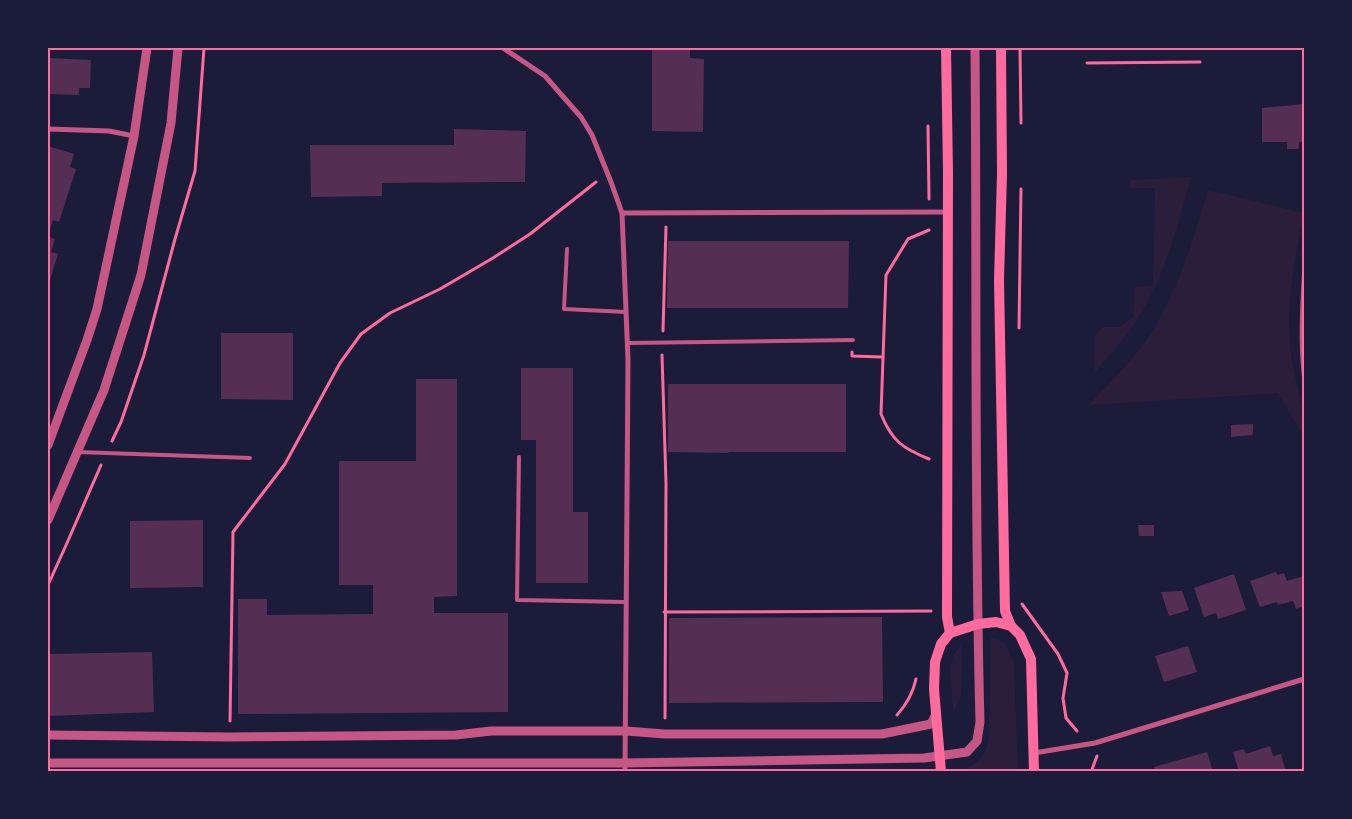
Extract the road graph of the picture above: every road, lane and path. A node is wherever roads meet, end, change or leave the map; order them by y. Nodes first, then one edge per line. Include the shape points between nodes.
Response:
1 (147, 48) edge
2 (178, 48) edge
3 (503, 48) edge
4 (946, 48) edge
5 (975, 48) edge
6 (1001, 48) edge
7 (1020, 48) edge
8 (1200, 62) dead end
9 (1087, 63) dead end
10 (928, 124) dead end
11 (1021, 126) dead end
12 (48, 129) edge
13 (134, 136) junction
14 (607, 172) junction
15 (1021, 184) dead end
16 (666, 212) junction
17 (929, 212) junction
18 (947, 212) junction
19 (622, 213) junction
20 (930, 230) junction
21 (929, 240) dead end
22 (567, 249) dead end
23 (1304, 274) edge
24 (626, 312) junction
25 (1019, 332) dead end
26 (853, 340) joint
27 (662, 342) junction
28 (627, 343) junction
29 (882, 357) junction
30 (1304, 377) edge
31 (48, 445) edge
32 (929, 449) dead end
33 (77, 452) junction
34 (519, 457) dead end
35 (250, 458) dead end
36 (929, 459) junction
37 (929, 466) dead end
38 (48, 520) edge
39 (1022, 595) dead end
40 (626, 602) junction
41 (930, 603) dead end
42 (930, 611) junction
43 (664, 612) junction
44 (930, 616) dead end
45 (978, 624) junction
46 (1011, 626) junction
47 (950, 634) junction
48 (917, 671) dead end
49 (1304, 679) edge
50 (936, 714) junction
51 (626, 731) junction
52 (1084, 732) dead end
53 (665, 734) junction
54 (882, 734) junction
55 (48, 735) edge
56 (229, 737) junction
57 (1034, 753) junction
58 (941, 755) junction
59 (1097, 755) dead end
60 (48, 763) edge
61 (625, 767) edge
62 (942, 772) edge
63 (1034, 772) edge
64 (1091, 772) edge

1 - 13 street
2 - 33 street via 171,123 141,275 104,390
3 - 14 street via 544,76 564,96 592,135
4 - 18 main road
5 - 45 street
6 - 46 main road via 999,280 1005,611
7 - 11 path
8 - 9 path
10 - 17 path
12 - 13 street
13 - 31 street via 97,309
14 - 19 street
14 - 56 path via 530,234 472,271 390,313 361,334 340,363 285,464 233,532
15 - 25 path
16 - 17 street
16 - 19 street
16 - 27 path
17 - 18 street
17 - 20 path
18 - 47 main road via 947,617
19 - 24 street
20 - 21 path
20 - 29 path via 908,239 886,275
22 - 24 lane via 564,309
23 - 30 lane
24 - 28 street
26 - 27 lane
26 - 29 path via 852,356
27 - 28 lane
27 - 43 path via 666,483
28 - 40 street
29 - 36 path via 881,414 887,428 896,441
32 - 36 path
33 - 35 lane
33 - 38 street
34 - 40 lane via 516,600
36 - 37 path
39 - 52 path via 1022,604 1058,654 1067,673 1063,698 1066,718 1076,731
40 - 51 street
41 - 42 path
42 - 43 path
42 - 44 path
43 - 53 path
45 - 46 main road via 996,622
45 - 47 main road
45 - 58 street via 980,722 977,741 967,752
46 - 57 main road via 1025,643 1031,659
47 - 50 main road via 941,644 935,662
48 - 54 path via 914,688 906,704 897,715 882,722
49 - 57 street via 1095,743
50 - 54 street via 931,724
50 - 58 main road
51 - 53 street
51 - 56 street
51 - 61 street
53 - 54 street
55 - 56 street
57 - 63 main road
58 - 61 street
58 - 62 main road
59 - 64 path
60 - 61 street

